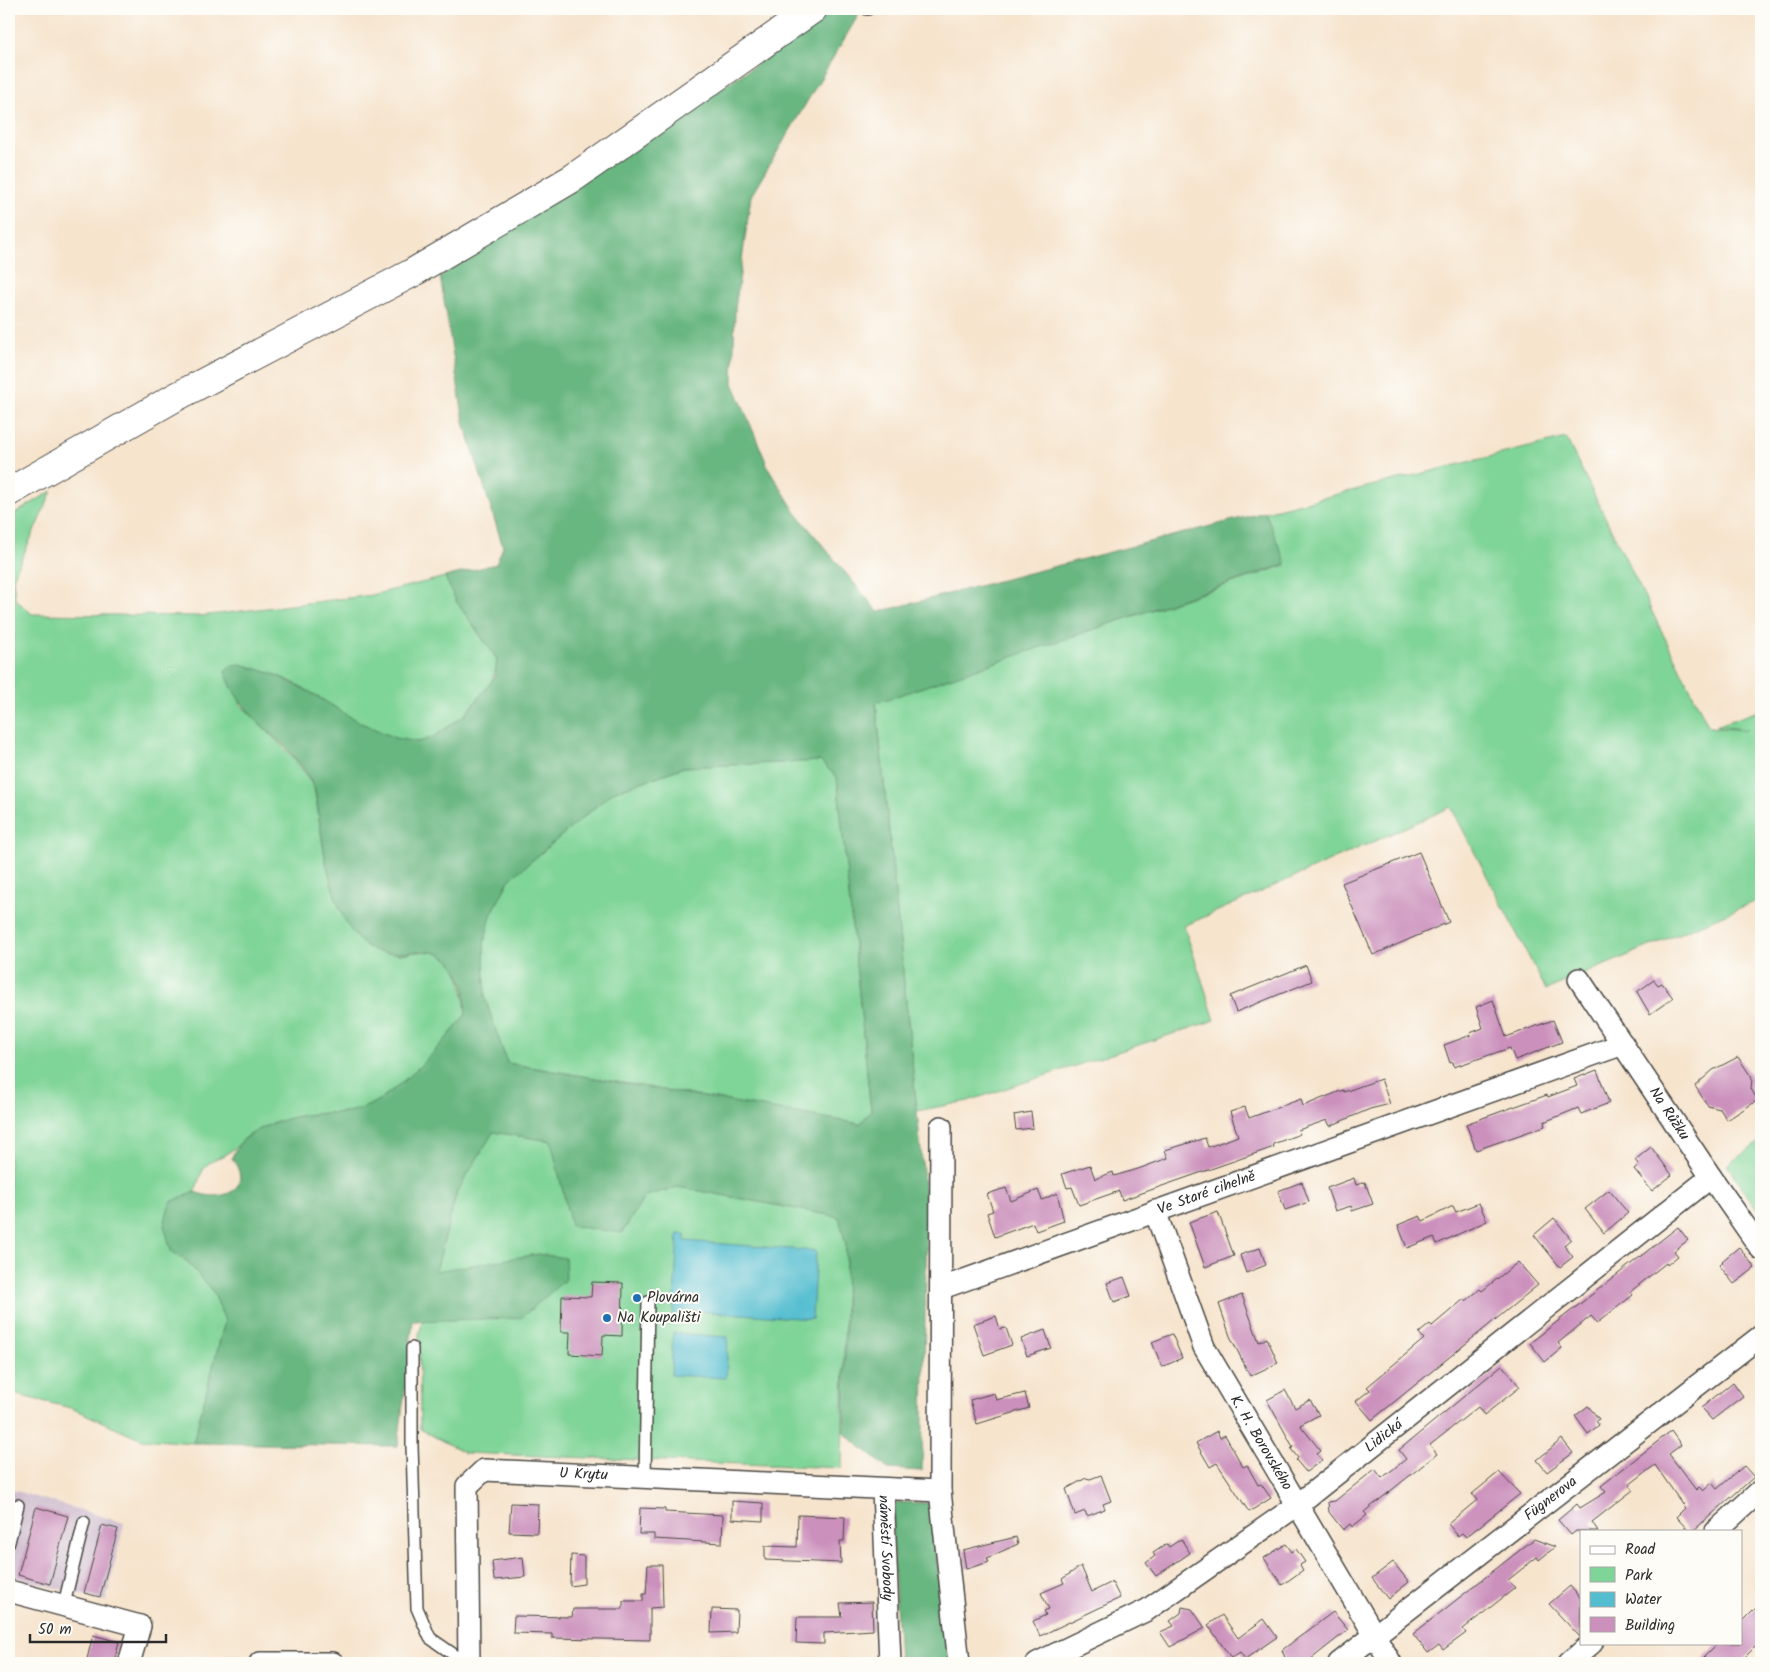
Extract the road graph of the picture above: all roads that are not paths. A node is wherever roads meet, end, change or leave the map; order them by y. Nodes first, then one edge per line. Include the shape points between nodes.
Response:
1 (813, 9) edge
2 (9, 492) edge
3 (1579, 978) dead end
4 (1622, 1044) junction
5 (941, 1127) dead end
6 (1711, 1177) junction
7 (1155, 1211) junction
8 (1761, 1249) edge
9 (942, 1288) junction
10 (648, 1302) dead end
11 (1761, 1336) edge
12 (412, 1348) dead end
13 (645, 1478) junction
14 (883, 1489) junction
15 (1761, 1490) edge
16 (940, 1491) junction
17 (18, 1505) dead end
18 (1296, 1506) junction
19 (84, 1522) dead end
20 (1717, 1530) edge
21 (9, 1542) edge
22 (9, 1591) edge
23 (64, 1604) junction
24 (1374, 1635) junction
25 (1591, 1644) edge
26 (130, 1663) edge
27 (260, 1663) edge
28 (333, 1663) edge
29 (467, 1663) edge
30 (890, 1663) edge
31 (959, 1663) edge
32 (1037, 1663) edge
33 (1339, 1663) edge
34 (1391, 1663) edge
35 (1569, 1663) edge

1 - 2 street via 573,178 412,273 174,398
3 - 4 street, Na Růžku
4 - 6 street, Na Růžku
4 - 7 street, Ve Staré cihelně
5 - 9 street
6 - 8 street, Na Růžku
6 - 18 street, Lidická
7 - 9 street, Ve Staré cihelně
7 - 18 street, K. H. Borovského via 1204,1347
9 - 16 street
10 - 13 lane
11 - 24 street, Fügnerova
12 - 29 lane via 417,1608 430,1638
13 - 14 street, U Krytu
13 - 29 street, U Krytu via 484,1470 467,1486
14 - 16 street, náměstí Svobody
14 - 30 street, náměstí Svobody
15 - 20 street
16 - 31 street
17 - 21 lane
18 - 24 street, K. H. Borovského
18 - 32 street, Lidická via 1146,1610
19 - 23 lane
22 - 23 street
23 - 26 street via 140,1626
24 - 33 street, Fügnerova
24 - 34 street, K. H. Borovského
25 - 35 street
27 - 28 street

